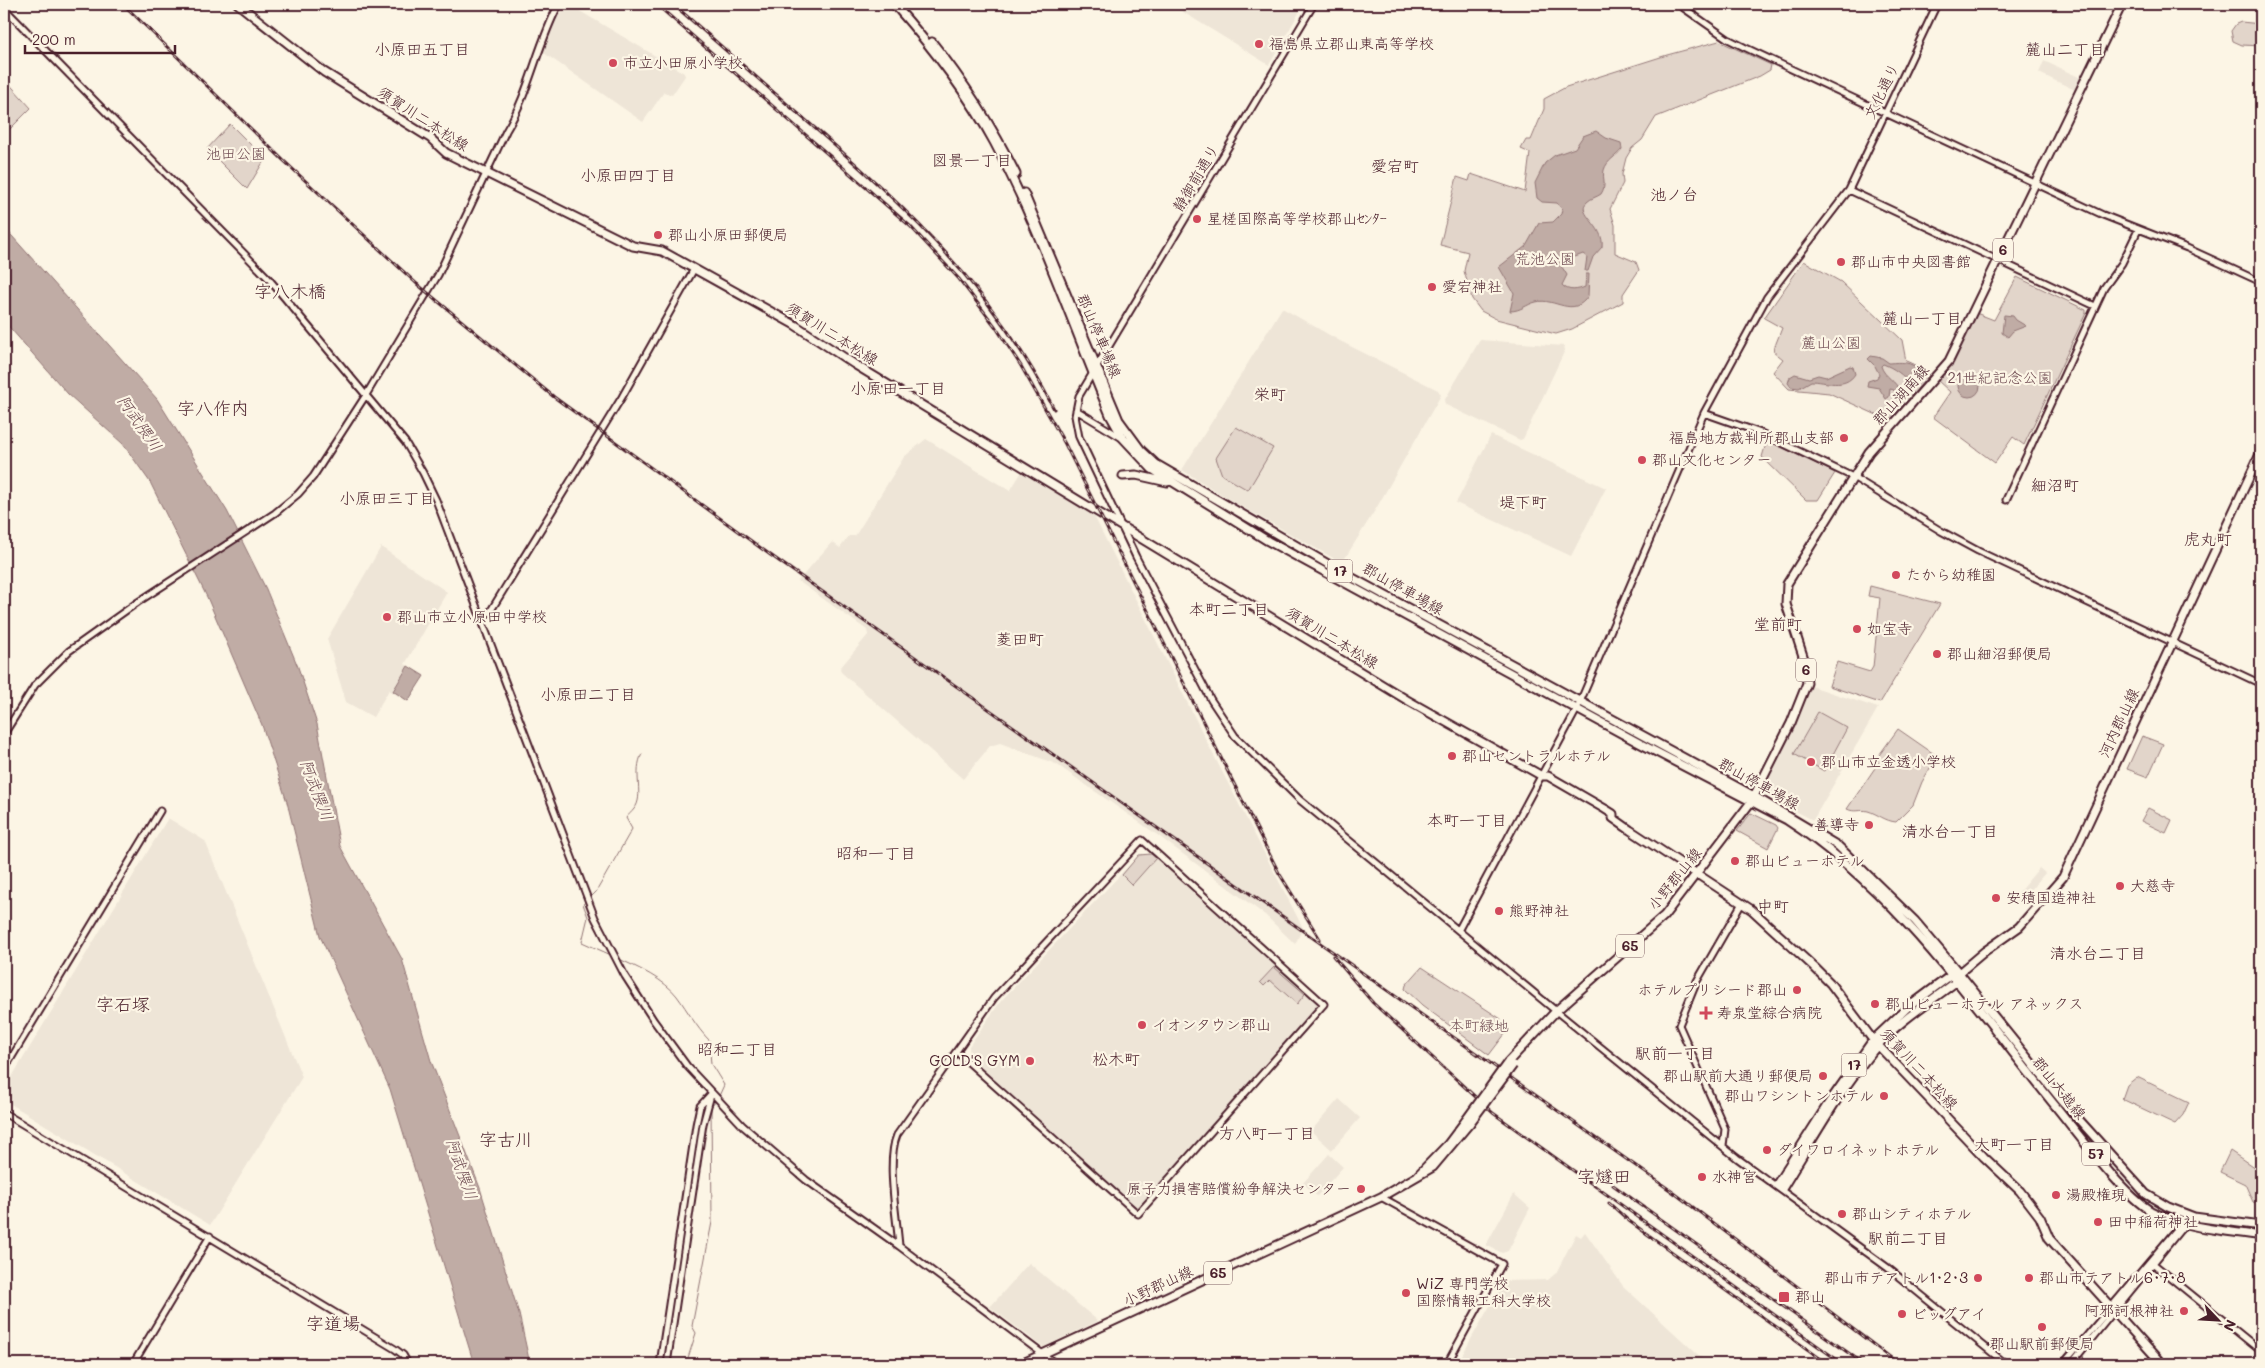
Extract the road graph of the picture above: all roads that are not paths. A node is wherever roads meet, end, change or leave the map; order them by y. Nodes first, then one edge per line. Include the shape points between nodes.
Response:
1 (238, 4) edge
2 (559, 4) edge
3 (894, 4) edge
4 (900, 4) edge
5 (1314, 4) edge
6 (1678, 4) edge
7 (1937, 4) edge
8 (2122, 4) edge
9 (4, 8) edge
10 (1885, 113) junction
11 (486, 173) junction
12 (2034, 183) junction
13 (1849, 190) junction
14 (2138, 230) junction
15 (1998, 260) junction
16 (694, 269) junction
17 (2261, 282) edge
18 (2095, 306) junction
19 (1097, 363) junction
20 (1092, 371) junction
21 (366, 396) junction
22 (1076, 410) junction
23 (1704, 413) junction
24 (1123, 438) junction
25 (2261, 452) edge
26 (1123, 476) dead end
27 (1853, 477) junction
28 (1172, 483) junction
29 (2006, 500) dead end
30 (1122, 526) junction
31 (482, 617) junction
32 (2172, 642) junction
33 (2261, 684) edge
34 (1579, 705) junction
35 (4, 734) edge
36 (1542, 776) junction
37 (1752, 799) junction
38 (160, 811) dead end
39 (1698, 874) junction
40 (1742, 903) junction
41 (1459, 930) junction
42 (1959, 973) junction
43 (1951, 974) junction
44 (1957, 981) junction
45 (1556, 1011) junction
46 (1876, 1043) junction
47 (956, 1052) junction
48 (4, 1070) edge
49 (711, 1094) junction
50 (4, 1113) edge
51 (1723, 1146) junction
52 (1779, 1186) junction
53 (1382, 1197) junction
54 (2194, 1217) junction
55 (2186, 1224) junction
56 (2261, 1226) edge
57 (210, 1236) junction
58 (2261, 1236) edge
59 (899, 1246) junction
60 (2154, 1265) junction
61 (2113, 1310) junction
62 (2261, 1351) edge
63 (1042, 1354) junction
64 (133, 1364) edge
65 (408, 1364) edge
66 (660, 1364) edge
67 (667, 1364) edge
68 (1021, 1364) edge
69 (1056, 1364) edge
70 (1446, 1364) edge
71 (2006, 1364) edge
72 (2063, 1364) edge
73 (2071, 1364) edge
74 (2162, 1364) edge

1 - 11 main road, 須賀川二本松線 via 324,72 430,138 446,153
2 - 11 street via 543,37 516,114
3 - 20 main road, 郡山停車場線 / 17 via 945,67 992,140 1019,192
4 - 19 main road, 郡山停車場線 / 17 via 949,63 1003,150
5 - 19 street, 静御前通り
6 - 10 street via 1736,43
7 - 10 street, 文化通り
8 - 12 main road, 郡山湖南線 / 6
9 - 21 street via 268,278
10 - 12 street
10 - 13 street, 文化通り
11 - 16 main road, 須賀川二本松線 via 624,242 662,252
11 - 21 street via 446,260
12 - 14 street
12 - 15 main road, 郡山湖南線 / 6
13 - 15 street
13 - 23 street, 文化通り via 1767,297
14 - 17 street via 2187,248
14 - 18 street
15 - 18 street
15 - 27 main road, 郡山湖南線 / 6 via 1946,366 1879,440
16 - 30 main road, 須賀川二本松線 via 803,330
16 - 31 street via 612,413 490,612
18 - 29 street
19 - 20 street, 静御前通り
19 - 34 main road, 郡山停車場線 / 17 via 1119,420 1156,464
20 - 22 street, 静御前通り via 1082,388
20 - 24 main road, 郡山停車場線 / 17
21 - 31 street via 405,442 424,473
21 - 35 street via 320,468 290,502 69,651 35,685
22 - 24 street
22 - 30 street via 1075,421 1080,437
23 - 27 street via 1761,434
23 - 34 street, 文化通り
24 - 28 main road, 郡山停車場線 / 17 via 1152,469
25 - 32 main road, 河内郡山線
26 - 28 main road via 1136,475
27 - 32 street via 1978,551
27 - 37 main road, 郡山湖南線 / 6 via 1787,584 1786,604 1804,659 1807,683 1791,723
28 - 34 main road, 郡山停車場線 / 17 via 1268,542
30 - 36 main road, 須賀川二本松線 via 1420,708
30 - 41 street via 1211,700 1235,736 1300,800
31 - 49 street via 598,923 642,1004
32 - 33 street
32 - 42 main road, 河内郡山線 via 2064,876 2019,927
34 - 36 street, 文化通り
34 - 37 main road, 郡山停車場線 / 17
36 - 39 main road, 須賀川二本松線 via 1548,776 1613,814 1613,818
36 - 41 street, 文化通り
37 - 39 main road, 小野郡山線 / 65
37 - 42 main road, 郡山停車場線 / 17 via 1838,846 1894,899
37 - 43 main road, 郡山停車場線 / 17 via 1808,834 1857,873 1901,916
38 - 48 street
39 - 40 main road, 須賀川二本松線
39 - 45 main road, 小野郡山線 / 65 via 1664,916
40 - 46 main road, 須賀川二本松線 via 1824,977
40 - 51 street via 1697,981 1679,1025 1724,1129
41 - 45 street
42 - 43 main road
42 - 44 main road
42 - 54 main road, 郡山大越線 / 57 via 2064,1103 2135,1183 2156,1201
43 - 44 main road, 郡山停車場線 / 17
43 - 46 main road, 17 via 1893,1020
44 - 46 main road, 17
44 - 55 main road, 郡山大越線 / 57 via 2120,1183 2150,1210
45 - 51 street
45 - 53 main road, 小野郡山線 / 65, bridge via 1510,1064 1440,1160
46 - 52 main road, 17
46 - 61 main road, 須賀川二本松線 via 2020,1192 2040,1217 2049,1238
47 - 47 street via 1138,1214 1324,1004 1142,840 994,998
47 - 59 street via 894,1143
49 - 59 street via 781,1160
49 - 66 street via 700,1106 696,1125
49 - 67 street via 703,1124
50 - 57 street
51 - 52 street
52 - 71 street via 1888,1268
53 - 63 main road, 小野郡山線 / 65
53 - 70 street via 1502,1264
54 - 55 street
54 - 56 main road, 郡山大越線 / 57
55 - 58 main road, 郡山大越線 / 57
55 - 60 street
55 - 61 street via 2177,1229
57 - 64 street
57 - 65 street via 395,1349
59 - 63 street
60 - 61 street
60 - 62 street
61 - 72 street
61 - 73 street
61 - 74 main road, 須賀川二本松線
63 - 68 main road, 小野郡山線 / 65
63 - 69 street

